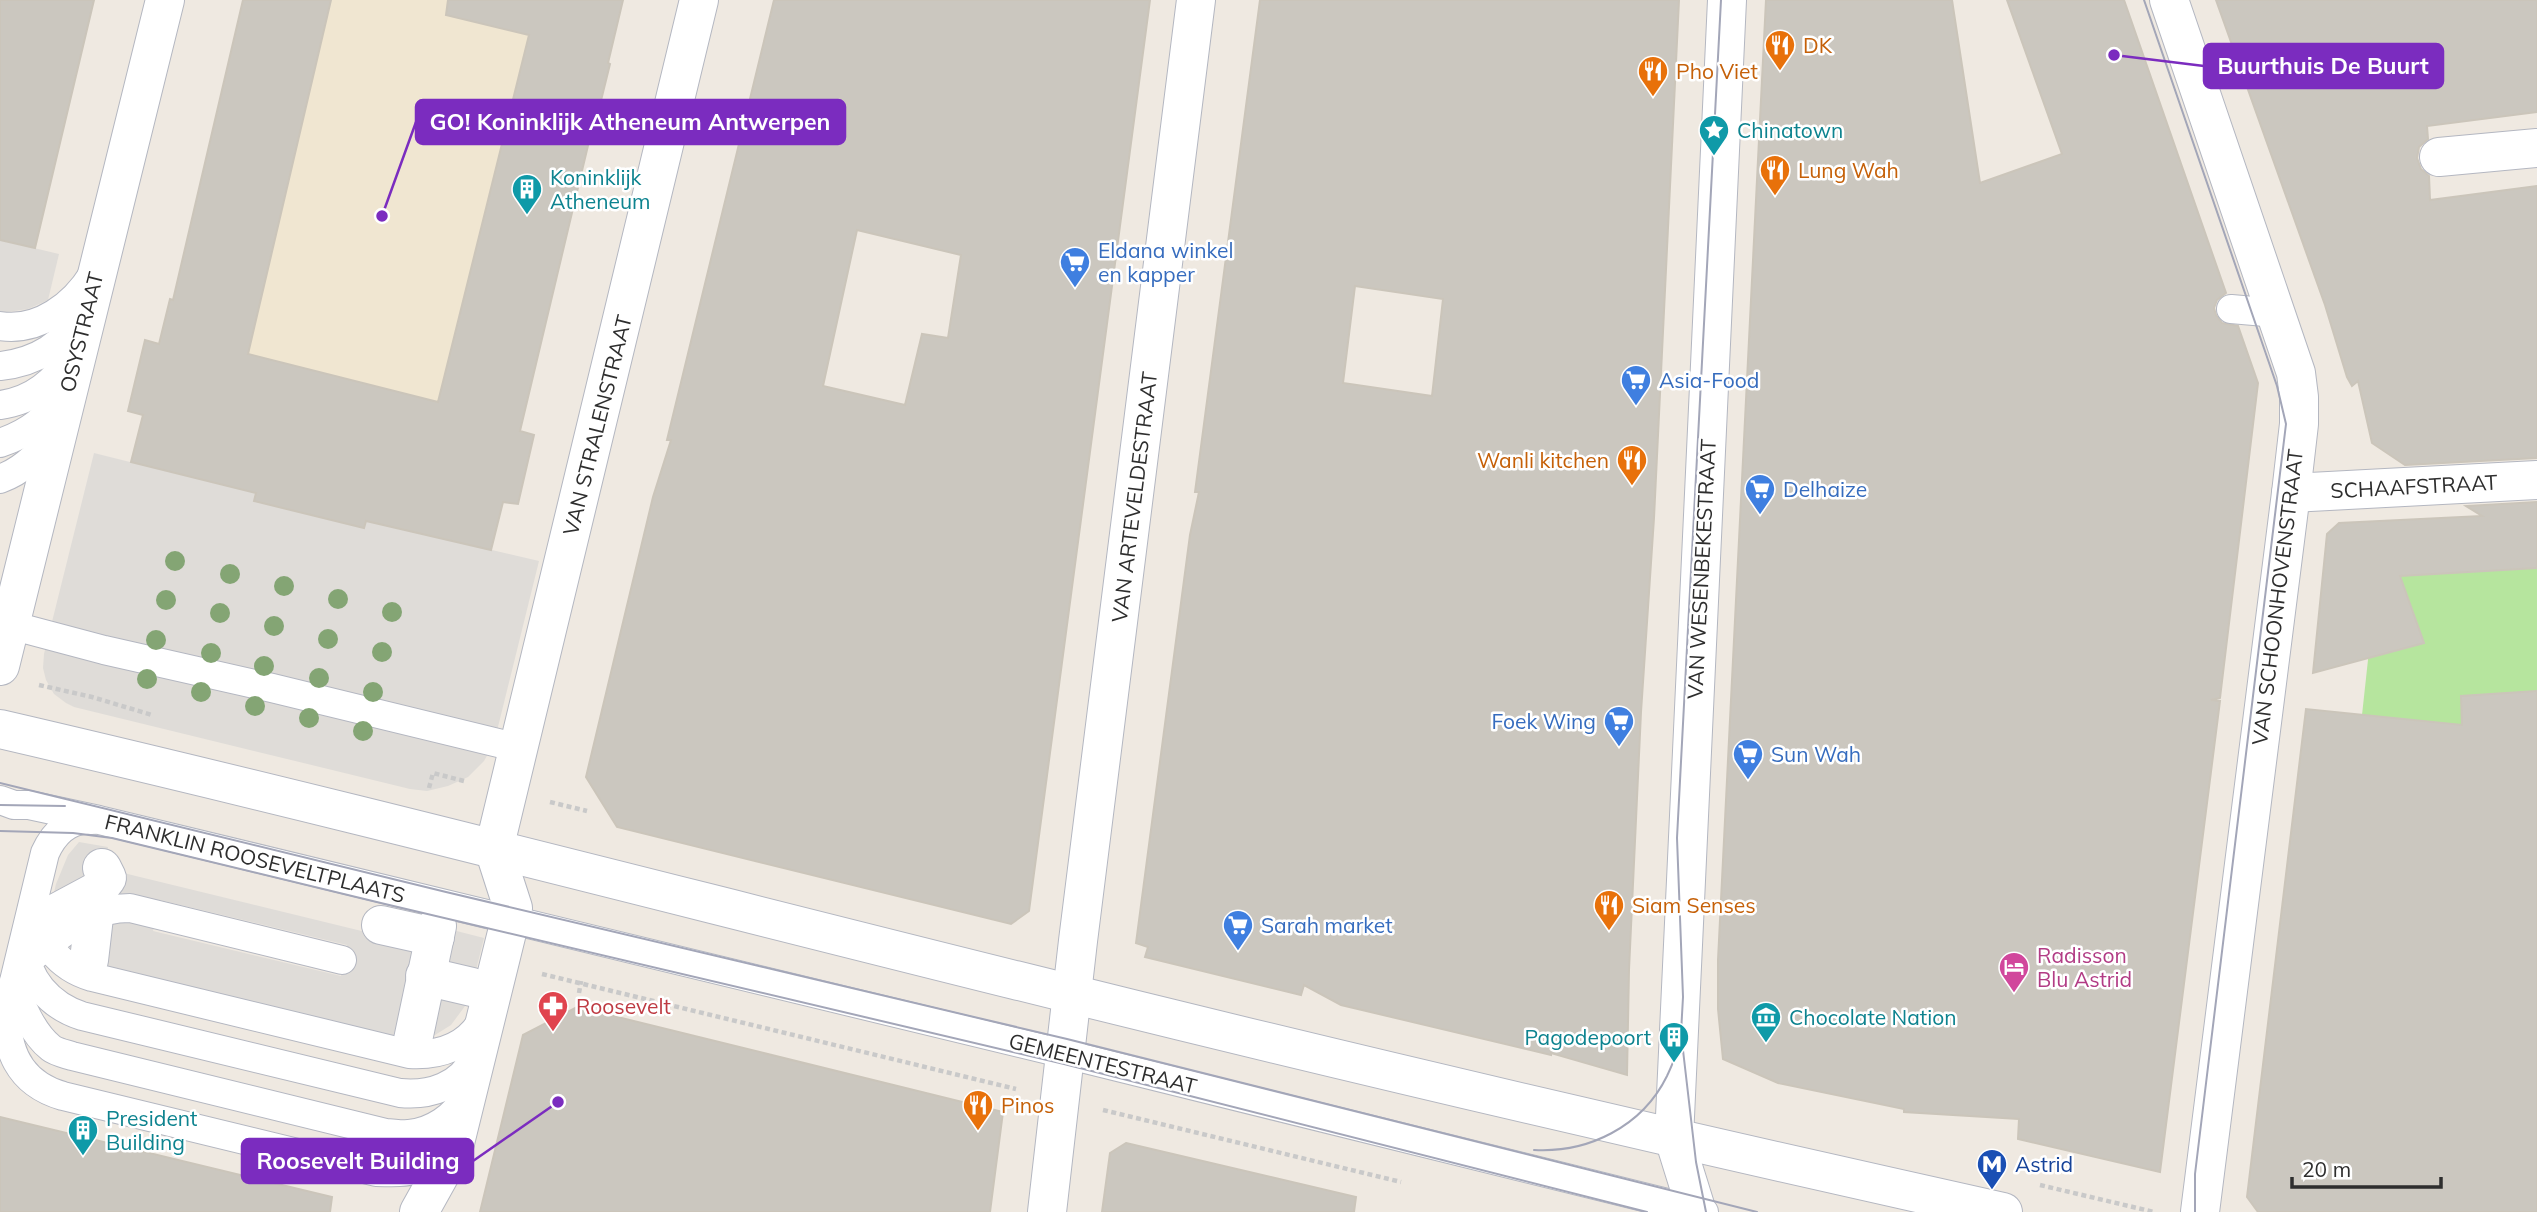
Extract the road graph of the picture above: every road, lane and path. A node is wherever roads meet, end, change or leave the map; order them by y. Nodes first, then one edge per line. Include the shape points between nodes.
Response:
1 (165, 0) edge
2 (699, 0) edge
3 (1196, 0) edge
4 (1727, 0) edge
5 (2169, 0) edge
6 (2537, 148) edge
7 (2440, 157) dead end
8 (101, 251) junction
9 (92, 291) junction
10 (2231, 309) dead end
11 (2277, 313) junction
12 (0, 326) edge
13 (82, 331) junction
14 (0, 366) edge
15 (72, 370) junction
16 (0, 405) edge
17 (62, 410) junction
18 (0, 443) edge
19 (0, 479) edge
20 (2537, 480) edge
21 (2291, 493) junction
22 (10, 625) junction
23 (0, 666) edge
24 (0, 729) edge
25 (519, 748) junction
26 (461, 781) dead end
27 (429, 790) dead end
28 (0, 800) edge
29 (99, 820) junction
30 (494, 849) junction
31 (98, 891) junction
32 (510, 921) junction
33 (381, 925) dead end
34 (28, 945) edge
35 (89, 960) dead end
36 (342, 960) dead end
37 (425, 976) junction
38 (481, 994) junction
39 (1073, 994) junction
40 (412, 1040) dead end
41 (481, 1041) junction
42 (1065, 1054) junction
43 (471, 1081) junction
44 (1060, 1100) junction
45 (462, 1120) junction
46 (1674, 1138) junction
47 (1406, 1183) dead end
48 (419, 1212) edge
49 (1047, 1212) edge
50 (1698, 1212) edge
51 (2003, 1212) edge
52 (2200, 1212) edge

1 - 8 street, OSYSTRAAT
2 - 25 street, VAN STRALENSTRAAT
3 - 39 street, VAN ARTEVELDESTRAAT
4 - 46 street, VAN WESENBEKESTRAAT
5 - 11 street, VAN SCHOONHOVENSTRAAT
6 - 7 street
8 - 9 street, OSYSTRAAT
8 - 12 lane via 88,282 67,306 28,325
9 - 13 street, OSYSTRAAT
9 - 14 lane via 72,331 57,345 28,361
10 - 11 lane
11 - 21 street, VAN SCHOONHOVENSTRAAT via 2299,397
13 - 15 street, OSYSTRAAT
13 - 16 lane via 63,370 47,385
15 - 17 street, OSYSTRAAT
15 - 18 lane via 53,410 38,425
17 - 19 lane via 43,449 28,464
17 - 22 street, OSYSTRAAT
20 - 21 street, SCHAAFSTRAAT
21 - 52 street, VAN SCHOONHOVENSTRAAT
22 - 23 street, OSYSTRAAT
22 - 25 lane
24 - 30 street
25 - 30 street, VAN STRALENSTRAAT
26 - 27 path via 433,773
28 - 29 lane, FRANKLIN ROOSEVELTPLAATS
29 - 32 lane, FRANKLIN ROOSEVELTPLAATS
29 - 34 lane via 71,823 51,840
30 - 32 street via 513,908
30 - 39 street
31 - 34 street
31 - 35 street
31 - 36 lane via 100,911 130,908
32 - 38 street
32 - 42 lane, GEMEENTESTRAAT
33 - 37 street via 436,932
34 - 38 lane via 52,953 86,975 409,1054 448,1050 467,1039 482,1021
34 - 41 lane via 30,973 43,993 76,1015 395,1092 417,1095 439,1090 472,1062
34 - 43 lane via 18,999 51,1048 67,1054 386,1133 408,1134 439,1124 463,1101
34 - 45 lane via 6,1029 11,1052 24,1072 57,1094 398,1174 420,1169 438,1157 453,1141
37 - 38 street
37 - 40 street
38 - 41 street
39 - 42 street, VAN ARTEVELDESTRAAT
39 - 46 street
41 - 43 street
42 - 44 street, VAN ARTEVELDESTRAAT
42 - 50 lane, GEMEENTESTRAAT
43 - 45 street
44 - 47 path
44 - 49 street, VAN ARTEVELDESTRAAT
45 - 48 street via 453,1151
46 - 50 street, VAN WESENBEKESTRAAT
46 - 51 street

